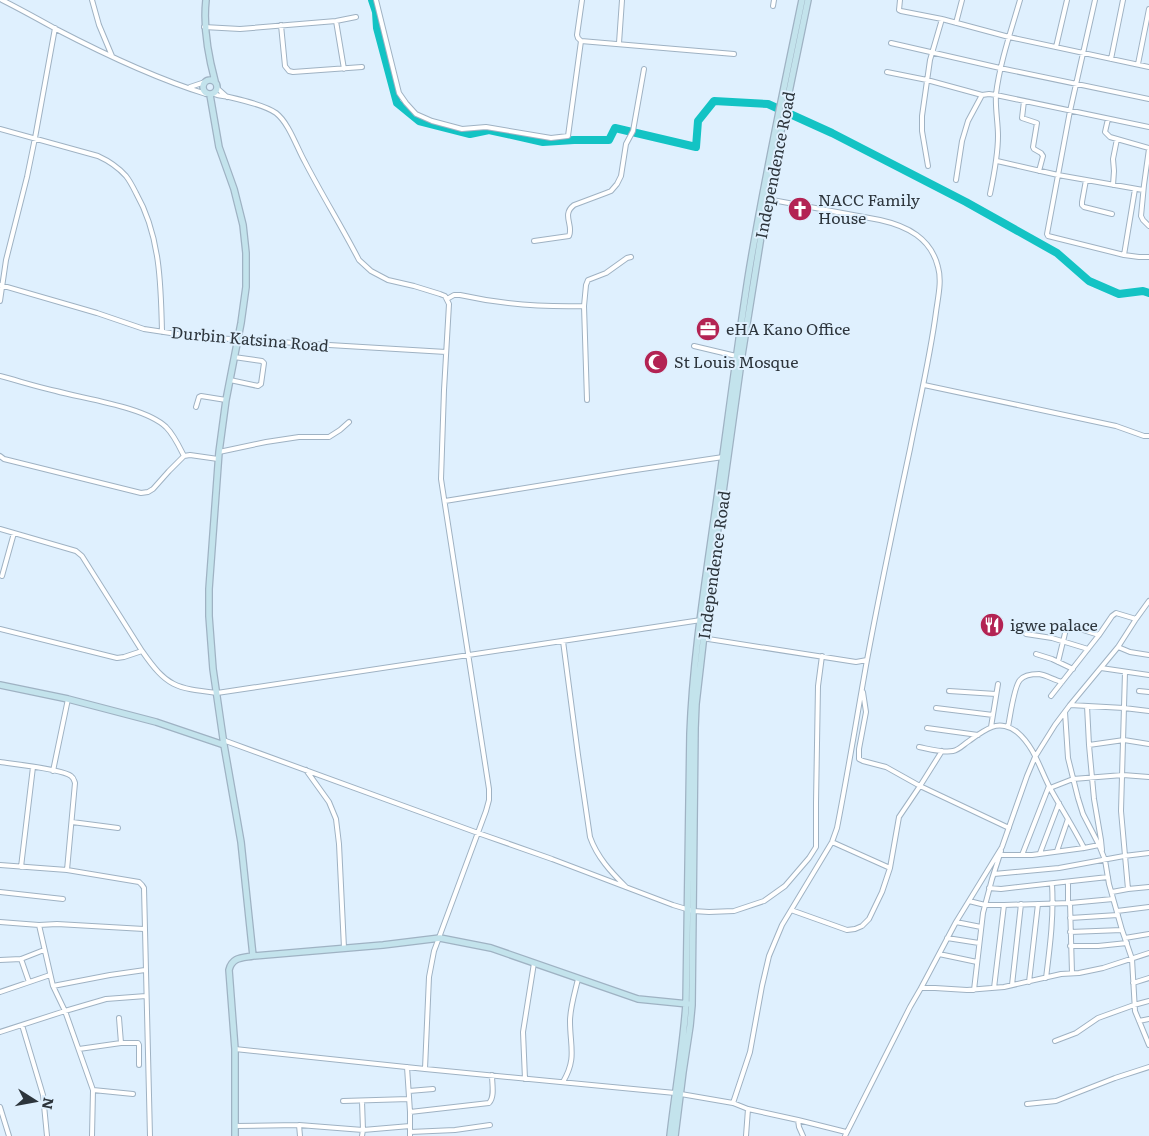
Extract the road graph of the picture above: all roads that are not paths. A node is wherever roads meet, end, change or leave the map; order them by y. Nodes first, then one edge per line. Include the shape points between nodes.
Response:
1 (2, 0) edge
2 (92, 0) edge
3 (206, 0) edge
4 (376, 0) edge
5 (582, 0) edge
6 (622, 0) edge
7 (774, 0) edge
8 (802, 0) edge
9 (808, 0) edge
10 (900, 0) edge
11 (962, 0) edge
12 (1020, 0) edge
13 (1067, 0) edge
14 (1095, 0) edge
15 (1123, 0) edge
16 (773, 6) dead end
17 (1149, 9) edge
18 (356, 17) dead end
19 (942, 19) junction
20 (336, 21) junction
21 (956, 23) junction
22 (281, 25) junction
23 (204, 27) junction
24 (55, 28) junction
25 (1009, 37) junction
26 (581, 41) junction
27 (619, 43) junction
28 (892, 43) dead end
29 (1056, 47) junction
30 (933, 52) junction
31 (734, 54) dead end
32 (1084, 54) junction
33 (112, 56) junction
34 (1111, 59) junction
35 (1138, 64) junction
36 (210, 67) junction
37 (362, 67) dead end
38 (1149, 67) edge
39 (1000, 68) junction
40 (344, 69) junction
41 (644, 69) dead end
42 (887, 72) dead end
43 (927, 80) junction
44 (205, 82) junction
45 (216, 84) junction
46 (1077, 84) junction
47 (188, 87) junction
48 (210, 94) junction
49 (982, 95) junction
50 (996, 95) junction
51 (227, 97) junction
52 (1149, 99) edge
53 (1024, 101) junction
54 (783, 107) junction
55 (1070, 111) junction
56 (1108, 119) junction
57 (1149, 127) edge
58 (0, 129) edge
59 (35, 138) junction
60 (1117, 139) junction
61 (1149, 148) edge
62 (997, 161) junction
63 (928, 166) dead end
64 (1039, 171) junction
65 (1058, 175) junction
66 (956, 180) dead end
67 (1086, 180) junction
68 (1144, 184) junction
69 (1113, 185) junction
70 (1149, 185) edge
71 (1135, 189) junction
72 (1143, 190) junction
73 (990, 194) dead end
74 (765, 198) junction
75 (1112, 214) dead end
76 (1149, 226) edge
77 (534, 241) dead end
78 (1124, 255) junction
79 (631, 257) dead end
80 (1149, 257) edge
81 (1, 285) edge
82 (447, 299) junction
83 (0, 301) edge
84 (584, 306) junction
85 (162, 332) junction
86 (238, 340) junction
87 (694, 346) dead end
88 (446, 352) junction
89 (736, 356) junction
90 (234, 357) junction
91 (0, 376) edge
92 (230, 380) junction
93 (924, 385) junction
94 (226, 400) junction
95 (587, 400) dead end
96 (196, 407) dead end
97 (349, 422) dead end
98 (1149, 436) edge
99 (219, 452) junction
100 (0, 456) edge
101 (184, 456) junction
102 (723, 457) junction
103 (218, 459) junction
104 (445, 502) junction
105 (0, 529) edge
106 (14, 533) junction
107 (2, 576) dead end
108 (1148, 604) edge
109 (1136, 619) junction
110 (703, 620) junction
111 (0, 629) edge
112 (1026, 634) dead end
113 (1099, 635) junction
114 (701, 638) junction
115 (563, 641) junction
116 (1064, 641) junction
117 (1118, 647) junction
118 (1088, 649) junction
119 (142, 651) junction
120 (1036, 654) dead end
121 (1149, 655) edge
122 (468, 656) junction
123 (822, 656) junction
124 (867, 660) junction
125 (1058, 662) junction
126 (1101, 668) junction
127 (1073, 669) junction
128 (1125, 672) junction
129 (1149, 675) edge
130 (1062, 682) junction
131 (998, 684) dead end
132 (0, 685) edge
133 (862, 690) junction
134 (949, 691) dead end
135 (1139, 691) dead end
136 (1149, 692) edge
137 (217, 693) junction
138 (996, 694) junction
139 (1051, 696) dead end
140 (68, 699) junction
141 (1070, 705) junction
142 (1087, 706) junction
143 (936, 708) dead end
144 (1124, 708) junction
145 (1149, 711) edge
146 (1065, 712) junction
147 (993, 715) junction
148 (991, 727) junction
149 (1008, 727) junction
150 (928, 728) dead end
151 (978, 735) junction
152 (1124, 740) junction
153 (224, 742) junction
154 (1149, 744) edge
155 (1089, 745) junction
156 (918, 746) dead end
157 (942, 751) junction
158 (1036, 757) junction
159 (0, 762) edge
160 (33, 767) junction
161 (306, 770) junction
162 (53, 771) junction
163 (1123, 775) junction
164 (1149, 777) edge
165 (1092, 778) junction
166 (1073, 779) junction
167 (920, 786) junction
168 (1050, 787) junction
169 (1059, 803) junction
170 (1068, 819) junction
171 (72, 822) junction
172 (118, 828) dead end
173 (1009, 828) junction
174 (478, 833) junction
175 (832, 842) junction
176 (1099, 845) junction
177 (1002, 847) junction
178 (1084, 848) junction
179 (1057, 851) junction
180 (1040, 853) junction
181 (1102, 853) junction
182 (1149, 853) edge
183 (1000, 855) junction
184 (1022, 855) junction
185 (1124, 856) junction
186 (1104, 860) junction
187 (0, 865) edge
188 (21, 867) junction
189 (890, 868) junction
190 (67, 870) junction
191 (994, 874) junction
192 (1108, 877) junction
193 (1068, 882) junction
194 (1052, 884) junction
195 (1149, 887) edge
196 (989, 888) junction
197 (628, 889) junction
198 (1128, 889) junction
199 (0, 892) edge
200 (1112, 892) junction
201 (63, 899) dead end
202 (1113, 899) junction
203 (969, 901) junction
204 (1069, 903) junction
205 (1021, 904) junction
206 (1038, 904) junction
207 (1053, 904) junction
208 (985, 905) junction
209 (1004, 905) junction
210 (1149, 907) edge
211 (791, 910) junction
212 (690, 911) junction
213 (1117, 913) junction
214 (1070, 918) junction
215 (0, 922) edge
216 (956, 922) junction
217 (39, 926) junction
218 (981, 927) junction
219 (144, 929) junction
220 (1122, 930) junction
221 (1070, 932) junction
222 (1149, 934) edge
223 (440, 938) junction
224 (947, 938) junction
225 (1126, 941) junction
226 (979, 943) junction
227 (1070, 946) junction
228 (344, 948) junction
229 (44, 950) junction
230 (1149, 953) edge
231 (939, 954) junction
232 (254, 956) junction
233 (21, 959) junction
234 (1132, 959) junction
235 (0, 960) edge
236 (977, 962) junction
237 (534, 964) junction
238 (145, 970) junction
239 (1072, 973) junction
240 (50, 975) junction
241 (1046, 978) junction
242 (1149, 978) edge
243 (578, 979) junction
244 (29, 982) junction
245 (1029, 982) junction
246 (1133, 983) junction
247 (1012, 985) junction
248 (53, 986) junction
249 (921, 988) junction
250 (994, 988) junction
251 (974, 990) junction
252 (0, 992) edge
253 (146, 996) junction
254 (1149, 1001) edge
255 (689, 1005) junction
256 (1134, 1005) junction
257 (65, 1011) junction
258 (119, 1018) dead end
259 (1149, 1019) edge
260 (1139, 1021) junction
261 (22, 1025) junction
262 (0, 1032) edge
263 (1055, 1040) dead end
264 (121, 1043) junction
265 (1149, 1045) edge
266 (79, 1049) junction
267 (235, 1049) junction
268 (139, 1065) dead end
269 (407, 1067) junction
270 (1149, 1067) edge
271 (424, 1069) junction
272 (492, 1075) junction
273 (525, 1079) junction
274 (563, 1082) junction
275 (433, 1089) dead end
276 (93, 1090) junction
277 (409, 1091) junction
278 (677, 1093) junction
279 (133, 1094) dead end
280 (409, 1099) junction
281 (362, 1101) junction
282 (343, 1102) dead end
283 (733, 1103) junction
284 (1027, 1104) dead end
285 (0, 1107) edge
286 (748, 1109) junction
287 (410, 1112) junction
288 (798, 1120) junction
289 (298, 1125) junction
290 (490, 1125) dead end
291 (235, 1126) junction
292 (410, 1126) junction
293 (363, 1130) junction
294 (410, 1134) edge
295 (845, 1134) edge
296 (9, 1136) edge
297 (47, 1136) edge
298 (92, 1136) edge
299 (150, 1136) edge
300 (235, 1136) edge
301 (300, 1136) edge
302 (362, 1136) edge
303 (670, 1136) edge
304 (675, 1136) edge
305 (746, 1136) edge
306 (803, 1136) edge

1 - 24 street
2 - 33 street
3 - 23 street
4 - 26 street via 399,93 416,114 462,129 486,126 551,138 568,136
5 - 26 street via 577,35
6 - 27 street
7 - 16 street
8 - 54 street, Independence Road
9 - 54 street, Independence Road
10 - 19 street via 898,10
11 - 21 street
12 - 25 street
13 - 29 street
14 - 32 street
15 - 34 street
17 - 35 street
18 - 20 street
19 - 21 street
19 - 30 street
20 - 22 street
20 - 40 street
21 - 25 street
22 - 23 street via 240,29
22 - 40 street via 285,66 289,71
23 - 36 street
24 - 33 street
24 - 59 street
25 - 29 street
25 - 39 street
26 - 27 street
27 - 31 street
28 - 30 street
29 - 32 street
30 - 39 street
30 - 43 street
32 - 34 street
32 - 46 street
33 - 47 street
34 - 35 street
35 - 38 street
36 - 44 street
36 - 45 street
37 - 40 street
39 - 46 street
39 - 50 street
41 - 77 street via 633,131 626,144 617,184 611,191 570,208 567,215 569,236
42 - 43 street
43 - 49 street
43 - 63 street via 922,131
44 - 45 street via 210,80
44 - 47 street
44 - 48 street via 203,88
45 - 48 street
45 - 51 street
46 - 52 street
46 - 55 street
47 - 48 street
48 - 51 street
48 - 86 street via 219,146 243,224 246,286
49 - 50 street
49 - 66 street via 968,120
50 - 53 street
50 - 62 street
51 - 82 street via 268,108 281,118 364,266 388,280 440,294
53 - 55 street
53 - 64 street via 1022,118 1037,123 1033,147 1042,153
54 - 74 street, Independence Road
55 - 56 street
55 - 65 street
56 - 57 street
56 - 60 street via 1106,132
58 - 59 street
59 - 81 street
59 - 85 street via 98,156 127,177 145,210 156,245 162,287
60 - 61 street
60 - 69 street
61 - 68 street
62 - 64 street
62 - 73 street
64 - 65 street
65 - 67 street
65 - 78 street via 1048,236
67 - 69 street
67 - 75 street via 1084,207
68 - 70 street
68 - 72 street
69 - 71 street
71 - 72 street
71 - 78 street
72 - 76 street via 1142,216
74 - 89 street, Independence Road
74 - 93 street via 895,223 922,239 931,249 940,280
74 - 110 street, Independence Road
78 - 80 street
79 - 84 street via 588,280
81 - 83 street
81 - 85 street, Durbin Katsina Road
82 - 84 street via 460,295 530,305
82 - 88 street
84 - 95 street
85 - 86 street, Durbin Katsina Road
86 - 88 street, Durbin Katsina Road
86 - 90 street
87 - 89 street
88 - 104 street via 441,479
89 - 102 street, Independence Road
90 - 92 street
90 - 92 street via 262,361 261,384
91 - 101 street via 146,415 166,427
92 - 94 street
93 - 98 street
93 - 124 street
94 - 96 street via 201,396
94 - 99 street
97 - 99 street via 329,437 299,437
99 - 103 street
100 - 101 street via 141,493 153,488
101 - 103 street
102 - 104 street
102 - 110 street, Independence Road
103 - 137 street via 209,589
104 - 122 street
105 - 106 street
106 - 107 street
106 - 119 street via 70,548 82,556
108 - 109 street
109 - 113 street via 1116,613
109 - 117 street
110 - 114 street, Independence Road
110 - 115 street
111 - 119 street via 117,658
112 - 116 street
113 - 116 street via 1069,625 1066,626
113 - 118 street
114 - 123 street
114 - 212 street, Independence Road
115 - 122 street
115 - 197 street via 590,837 609,870
116 - 118 street
116 - 125 street
117 - 121 street
117 - 126 street
118 - 127 street
119 - 137 street via 166,680 176,686
120 - 125 street
122 - 137 street
122 - 174 street via 489,789 489,800
123 - 124 street via 856,662
123 - 212 street via 818,686 816,847 785,886 764,901 734,910
124 - 133 street
125 - 127 street
126 - 128 street
126 - 141 street
127 - 130 street
128 - 129 street
128 - 144 street
130 - 139 street
130 - 149 street via 1035,674 1021,678
131 - 138 street
132 - 140 street
133 - 167 street via 866,712 859,759 886,768
133 - 175 street
134 - 138 street
135 - 136 street
137 - 153 street
138 - 147 street
140 - 153 street
140 - 162 street
141 - 142 street
141 - 146 street
142 - 144 street
142 - 155 street
143 - 147 street
144 - 145 street
144 - 152 street
146 - 158 street
146 - 166 street
147 - 148 street
148 - 149 street
148 - 151 street
149 - 158 street via 1022,736
150 - 151 street
151 - 157 street via 957,750
152 - 154 street
152 - 155 street
152 - 163 street
153 - 161 street
153 - 232 street via 241,842
155 - 165 street
156 - 157 street
157 - 167 street
158 - 168 street
158 - 173 street
159 - 160 street
160 - 162 street
160 - 188 street
161 - 174 street
161 - 228 street via 329,802 336,819
162 - 171 street via 70,775 75,783
163 - 164 street
163 - 165 street
163 - 185 street
165 - 166 street
165 - 181 street
166 - 168 street
166 - 176 street via 1084,814
167 - 173 street
167 - 189 street via 898,822
168 - 169 street
168 - 184 street
169 - 170 street
169 - 180 street
170 - 178 street
170 - 179 street
171 - 172 street
171 - 190 street
173 - 177 street
174 - 197 street
174 - 223 street
175 - 189 street
175 - 211 street
176 - 178 street
176 - 181 street
177 - 183 street
177 - 203 street
178 - 179 street
179 - 180 street
180 - 184 street
181 - 186 street
182 - 185 street
183 - 184 street
183 - 191 street
185 - 186 street
185 - 198 street
186 - 191 street
186 - 192 street
187 - 188 street
188 - 190 street
189 - 211 street via 869,919 855,929 847,930
190 - 219 street via 142,884
191 - 196 street
192 - 193 street
192 - 200 street
193 - 194 street
193 - 204 street
194 - 196 street via 1001,890
194 - 207 street
195 - 198 street
196 - 208 street
197 - 212 street
198 - 200 street
199 - 201 street
200 - 202 street
202 - 204 street
202 - 213 street
203 - 208 street
203 - 216 street
204 - 207 street
204 - 214 street
205 - 206 street
205 - 209 street
205 - 247 street
206 - 207 street
206 - 245 street
207 - 241 street
208 - 209 street
208 - 218 street
209 - 250 street
210 - 213 street
211 - 283 street via 769,956 750,1052
212 - 255 street, Independence Road
213 - 214 street
213 - 220 street
214 - 221 street
215 - 217 street
216 - 218 street
216 - 224 street
217 - 219 street
217 - 229 street
218 - 226 street
219 - 238 street
220 - 221 street
220 - 225 street
221 - 227 street
222 - 225 street
223 - 228 street
223 - 237 street via 490,948
223 - 271 street via 429,977
224 - 226 street
224 - 231 street
225 - 227 street
225 - 234 street
226 - 236 street
227 - 239 street
228 - 232 street
229 - 233 street
229 - 240 street
230 - 234 street
231 - 236 street
231 - 249 street
232 - 267 street via 230,963
233 - 235 street
233 - 244 street
234 - 239 street
234 - 246 street
236 - 251 street
237 - 243 street
237 - 273 street via 523,1032
238 - 248 street
238 - 253 street
239 - 241 street
240 - 244 street
240 - 248 street
241 - 245 street
242 - 246 street
243 - 255 street via 638,999
243 - 274 street via 570,1020 572,1052 569,1072
244 - 252 street
245 - 247 street
246 - 256 street
247 - 250 street
248 - 257 street
249 - 251 street
249 - 295 street
250 - 251 street
253 - 257 street via 106,999
253 - 299 street
254 - 256 street
255 - 278 street, Independence Road via 690,1026
256 - 260 street
256 - 263 street via 1098,1018 1076,1033
257 - 261 street
257 - 266 street
258 - 264 street
259 - 260 street
260 - 265 street
261 - 262 street
261 - 297 street via 43,1094
264 - 266 street
264 - 268 street via 138,1042
266 - 276 street
267 - 269 street
267 - 291 street
269 - 271 street
269 - 277 street
270 - 284 street via 1056,1101
271 - 272 street
272 - 273 street
272 - 287 street via 493,1098 489,1102
273 - 274 street
274 - 278 street
275 - 277 street
276 - 279 street
276 - 298 street
277 - 280 street
278 - 283 street
278 - 303 street, Independence Road
278 - 304 street, Independence Road
280 - 281 street
280 - 287 street
281 - 282 street
281 - 293 street
283 - 286 street
285 - 296 street
286 - 288 street
286 - 305 street
287 - 292 street
288 - 295 street
288 - 306 street
289 - 291 street
289 - 293 street
289 - 301 street
290 - 294 street
291 - 300 street
292 - 293 street
292 - 294 street
293 - 302 street

